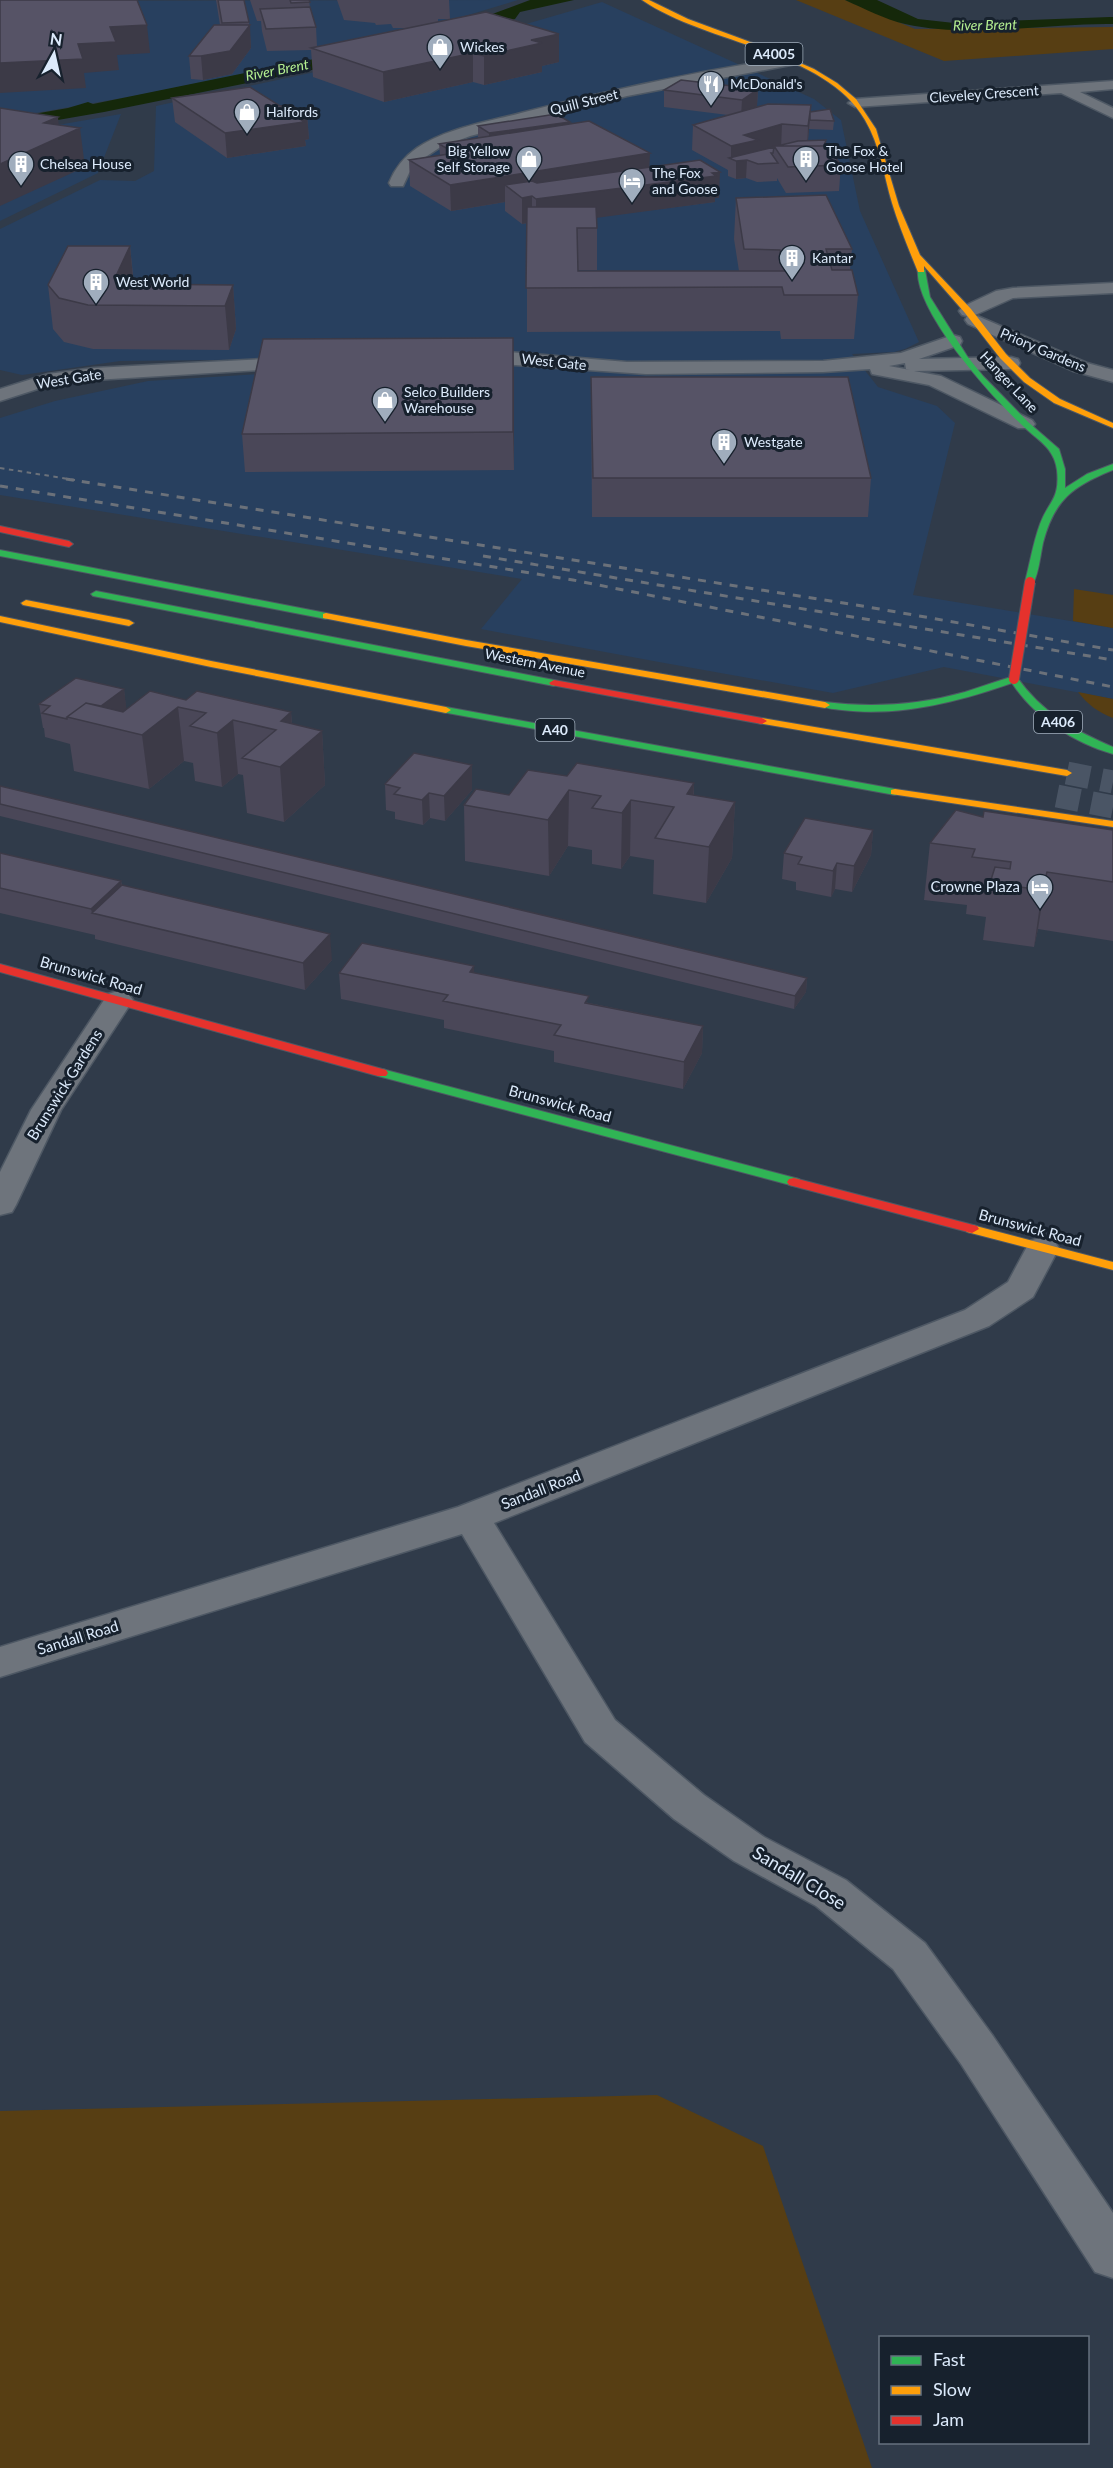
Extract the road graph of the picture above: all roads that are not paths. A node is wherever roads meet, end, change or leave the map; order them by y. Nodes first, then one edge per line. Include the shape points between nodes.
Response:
1 (645, 0) edge
2 (686, 20) junction
3 (790, 60) junction
4 (767, 64) junction
5 (1113, 85) edge
6 (1064, 88) junction
7 (855, 102) junction
8 (1113, 114) edge
9 (397, 183) dead end
10 (918, 256) junction
11 (1113, 288) edge
12 (971, 316) junction
13 (953, 341) junction
14 (452, 356) edge
15 (323, 362) edge
16 (887, 362) junction
17 (1011, 363) junction
18 (969, 364) junction
19 (822, 366) junction
20 (1113, 376) edge
21 (0, 395) edge
22 (1025, 424) junction
23 (1113, 426) edge
24 (1113, 467) edge
25 (1061, 493) junction
26 (0, 529) edge
27 (85, 547) dead end
28 (0, 553) edge
29 (176, 572) dead end
30 (78, 591) dead end
31 (11, 600) dead end
32 (328, 616) junction
33 (0, 620) edge
34 (144, 626) dead end
35 (1014, 679) junction
36 (1113, 751) edge
37 (1066, 773) tunnel mouth
38 (1113, 824) edge
39 (0, 968) edge
40 (118, 1000) junction
41 (0, 1205) edge
42 (1042, 1248) junction
43 (1113, 1266) edge
44 (471, 1517) junction
45 (0, 1662) edge
46 (1113, 2255) edge

1 - 2 main road, Hanger Lane / A4005
2 - 3 main road, Hanger Lane / A4005
2 - 4 main road, Hanger Lane / A4005
3 - 4 street, Quill Street
3 - 7 main road, Hanger Lane / A4005 via 828,79
4 - 7 main road, Hanger Lane / A4005
4 - 9 street, Quill Street via 621,92 445,139 421,152 400,172
5 - 6 street, Cleveley Crescent
6 - 7 street, Cleveley Crescent
6 - 8 street
7 - 10 main road, Hanger Lane / A4005 via 878,144 897,209
10 - 12 main road, Hanger Lane / A4005
10 - 13 main road, Hanger Lane / A4005 via 926,297
11 - 12 street via 1002,295
12 - 17 main road, Hanger Lane / A4005
12 - 20 street, Priory Gardens via 1080,367
13 - 16 street, West Gate
13 - 18 main road, Hanger Lane / A4005
14 - 19 street, West Gate via 501,356 632,369
15 - 21 street, West Gate via 94,374 48,380
16 - 18 street, West Gate
16 - 19 street, West Gate
17 - 18 street, West Gate
17 - 23 main road, Hanger Lane / A4005 via 1032,385 1051,397
18 - 22 main road, Hanger Lane / A4005
19 - 22 street, West Gate via 888,371 934,380
22 - 25 main road, Hanger Lane / A4005 via 1055,449
24 - 25 main road via 1082,479
25 - 35 main road, bridge via 1050,512 1030,582
26 - 27 main road
28 - 32 main road
29 - 32 main road
30 - 37 main road, Western Avenue via 653,702
31 - 34 main road
32 - 35 main road via 831,706 932,704 980,693
33 - 38 main road, A40 via 206,665 639,746 928,797
35 - 36 main road, A406 via 1024,696 1043,713
39 - 40 main road, Brunswick Road
40 - 41 street, Brunswick Gardens via 46,1110
40 - 42 main road, Brunswick Road
42 - 43 main road, Brunswick Road
42 - 44 street, Sandall Road via 1021,1289 977,1318
44 - 45 street, Sandall Road
44 - 46 street, Sandall Close via 600,1731 689,1808 749,1849 831,1893 909,1956 977,2050

